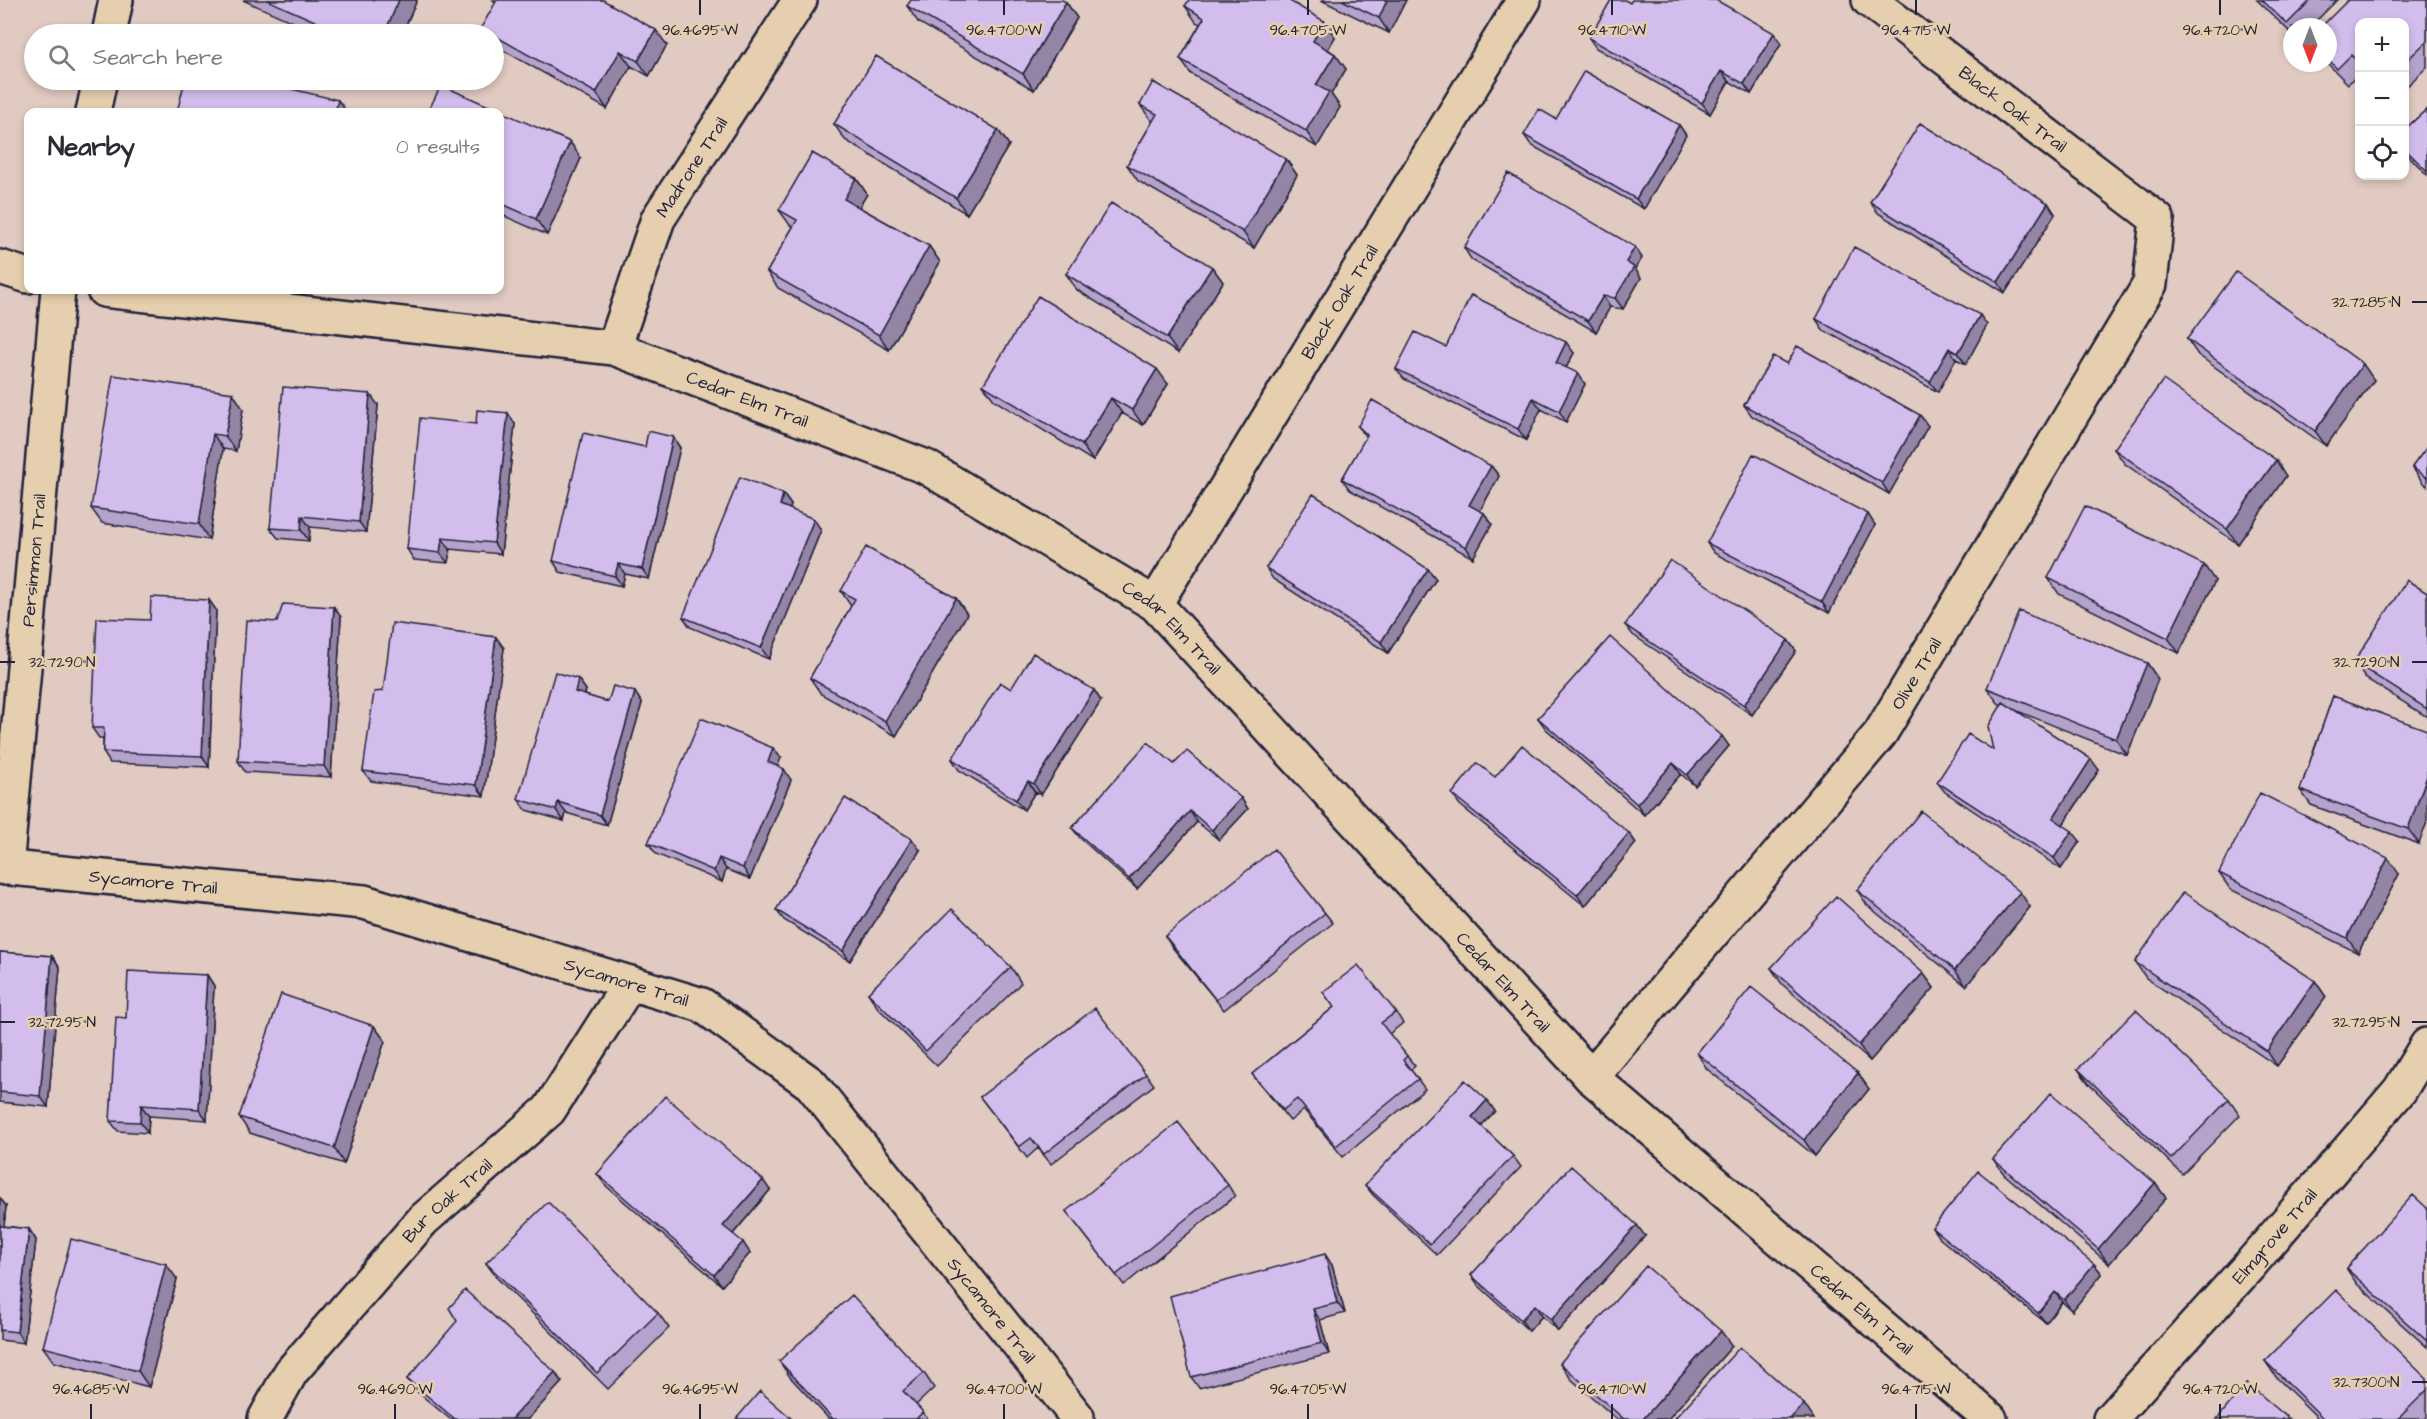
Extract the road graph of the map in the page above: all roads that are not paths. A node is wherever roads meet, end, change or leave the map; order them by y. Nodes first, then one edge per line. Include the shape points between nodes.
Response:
1 (116, 0) edge
2 (800, 0) edge
3 (1524, 0) edge
4 (1869, 0) edge
5 (111, 24) edge
6 (98, 90) edge
7 (94, 108) edge
8 (2157, 219) joint
9 (0, 267) edge
10 (24, 275) edge
11 (58, 294) edge
12 (139, 294) edge
13 (614, 348) junction
14 (1155, 604) junction
15 (3, 868) edge
16 (630, 983) junction
17 (2427, 1045) edge
18 (1591, 1077) junction
19 (1076, 1418) edge
20 (265, 1419) edge
21 (1990, 1419) edge
22 (2110, 1419) edge

1 - 5 street
2 - 13 street, Madrone Trail via 658,219
3 - 14 street, Black Oak Trail
4 - 8 street, Black Oak Trail
6 - 7 street
8 - 18 street, Olive Trail via 2150,284 1880,734
9 - 10 street
11 - 15 street, Persimmon Trail
12 - 13 street, Cedar Elm Trail
13 - 14 street, Cedar Elm Trail via 926,467
14 - 18 street, Cedar Elm Trail
15 - 16 street, Sycamore Trail via 364,902
16 - 19 street, Sycamore Trail via 702,1005 811,1084
16 - 20 street, Bur Oak Trail via 549,1110 423,1220 291,1372
17 - 22 street, Elmgrove Trail via 2400,1090 2249,1266
18 - 21 street, Cedar Elm Trail

